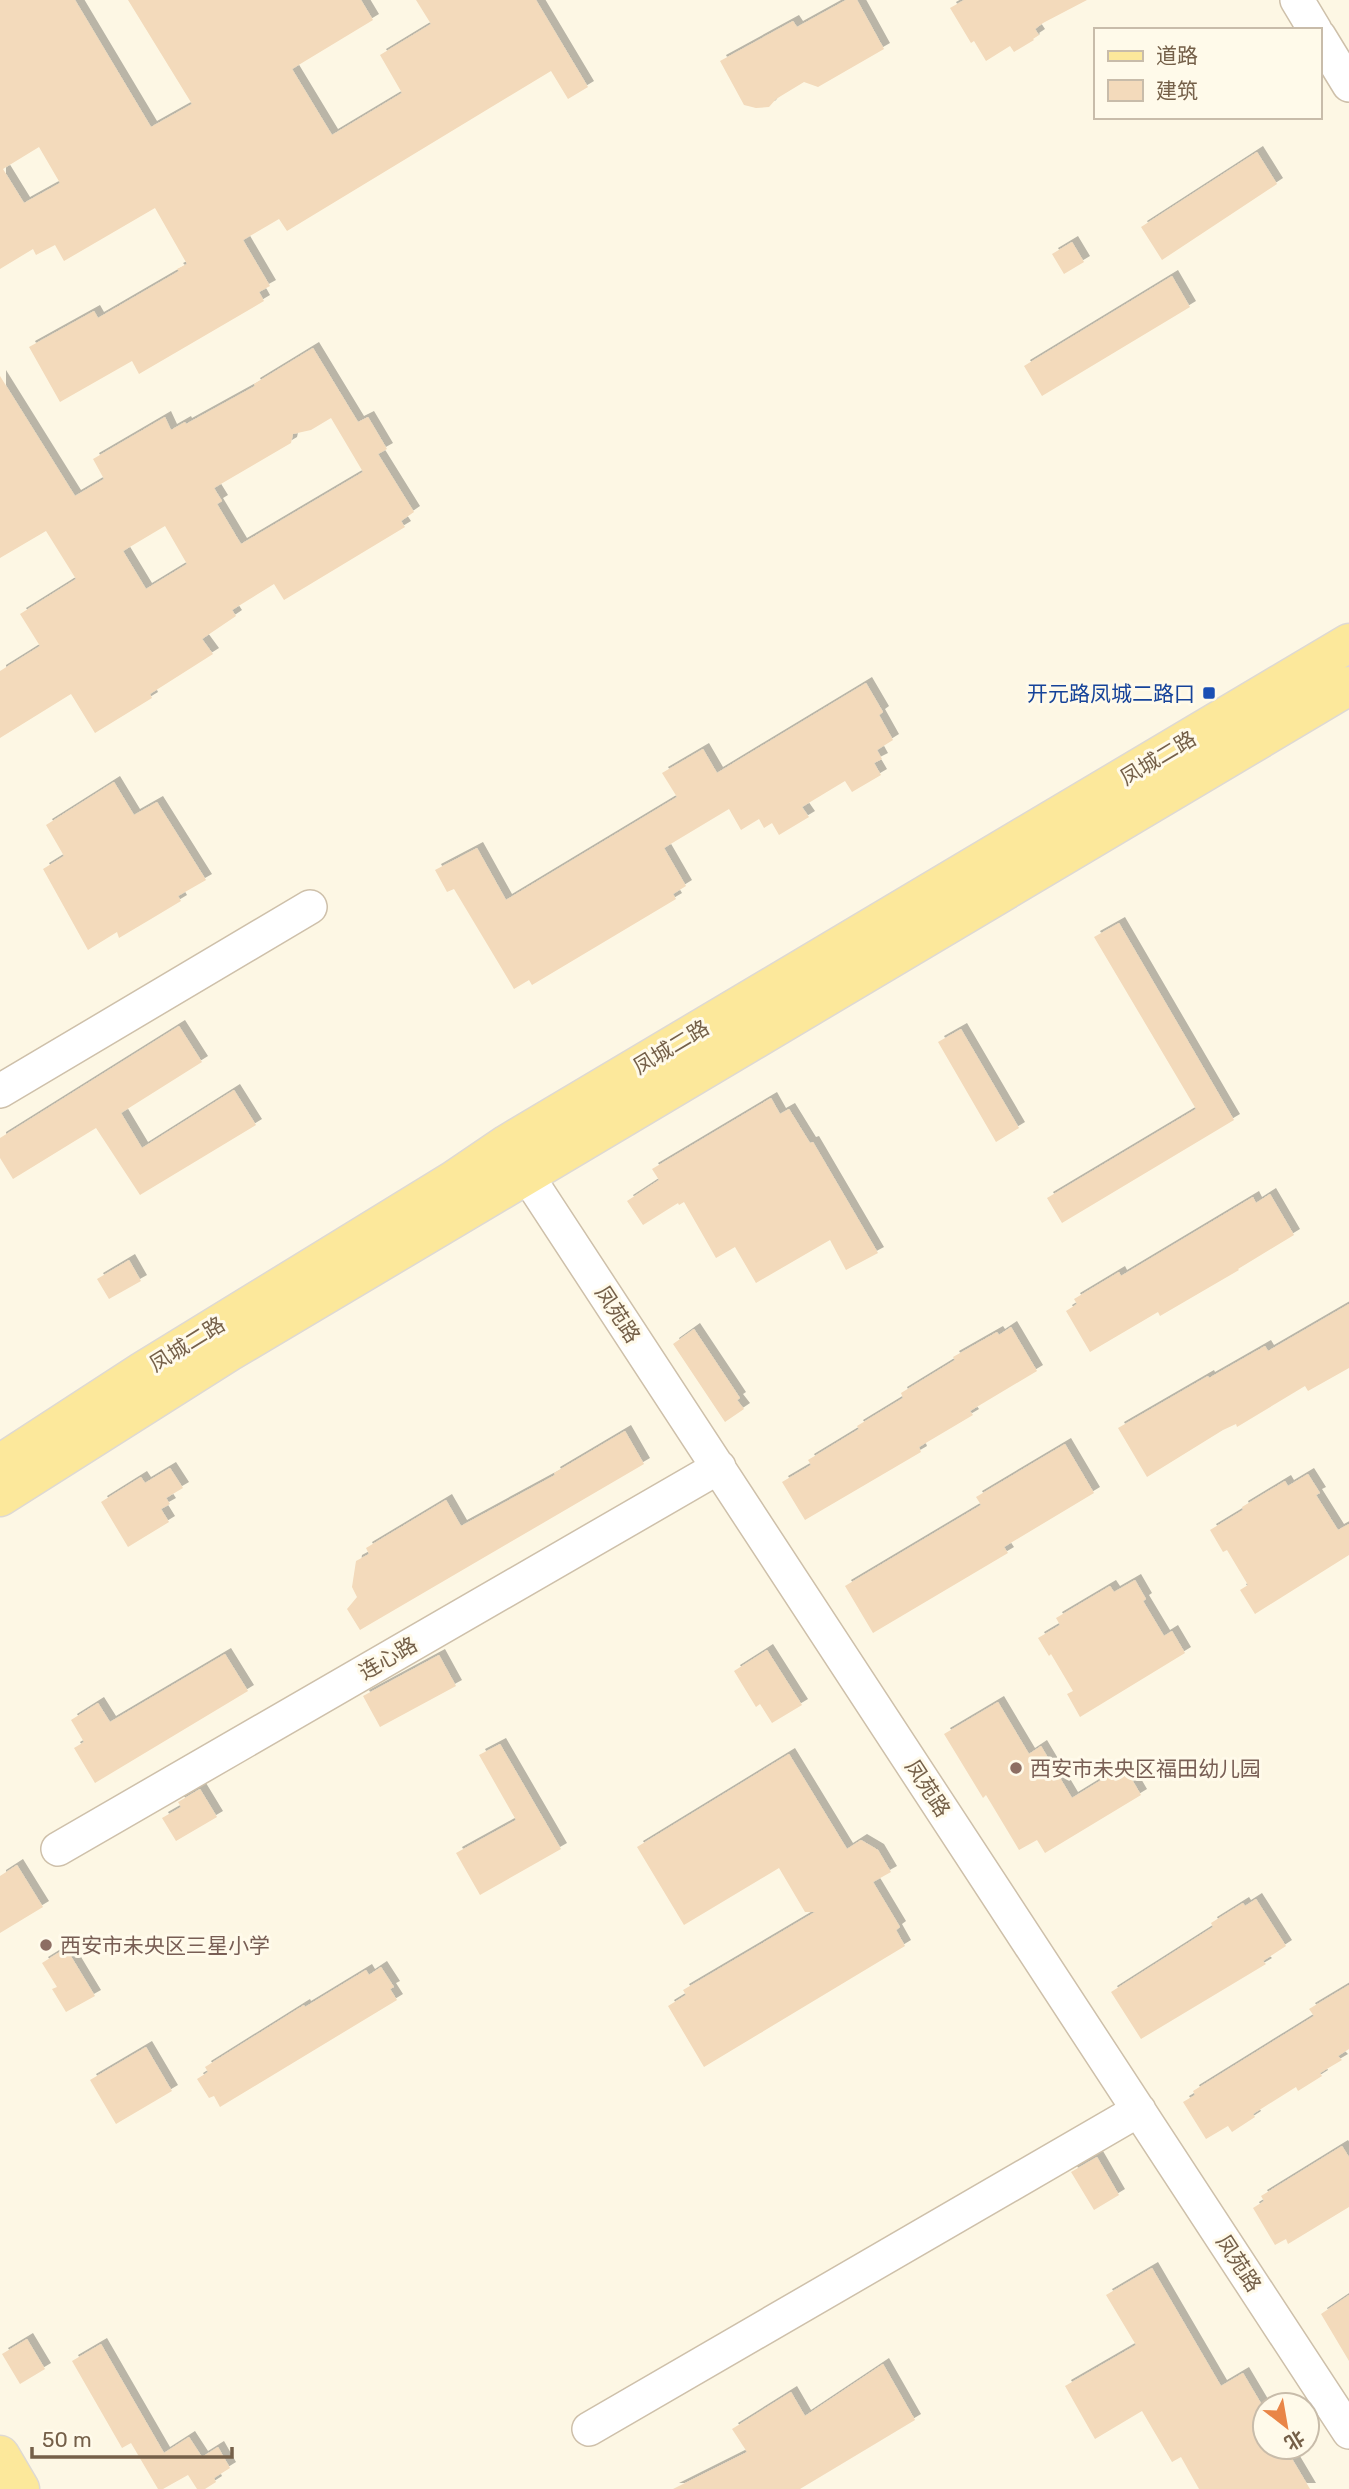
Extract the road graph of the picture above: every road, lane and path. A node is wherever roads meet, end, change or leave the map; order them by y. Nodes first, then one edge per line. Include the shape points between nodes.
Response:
1 (1297, 0) edge
2 (1314, 28) edge
3 (1321, 39) edge
4 (1349, 85) edge
5 (1349, 643) edge
6 (1349, 686) edge
7 (310, 907) dead end
8 (0, 1091) edge
9 (517, 1160) junction
10 (0, 1464) edge
11 (719, 1467) junction
12 (0, 1497) edge
13 (58, 1849) dead end
14 (1139, 2110) junction
15 (589, 2429) dead end
16 (1349, 2432) edge
17 (0, 2455) edge
18 (20, 2489) edge

1 - 2 street
3 - 4 street
5 - 9 main road, 凤城二路
6 - 9 main road, 凤城二路
7 - 8 street
9 - 10 main road, 凤城二路 via 454,1181
9 - 11 street, 凤苑路
9 - 12 main road, 凤城二路 via 229,1352
11 - 13 street, 连心路
11 - 14 street, 凤苑路
14 - 15 street
14 - 16 street, 凤苑路
17 - 18 main road

